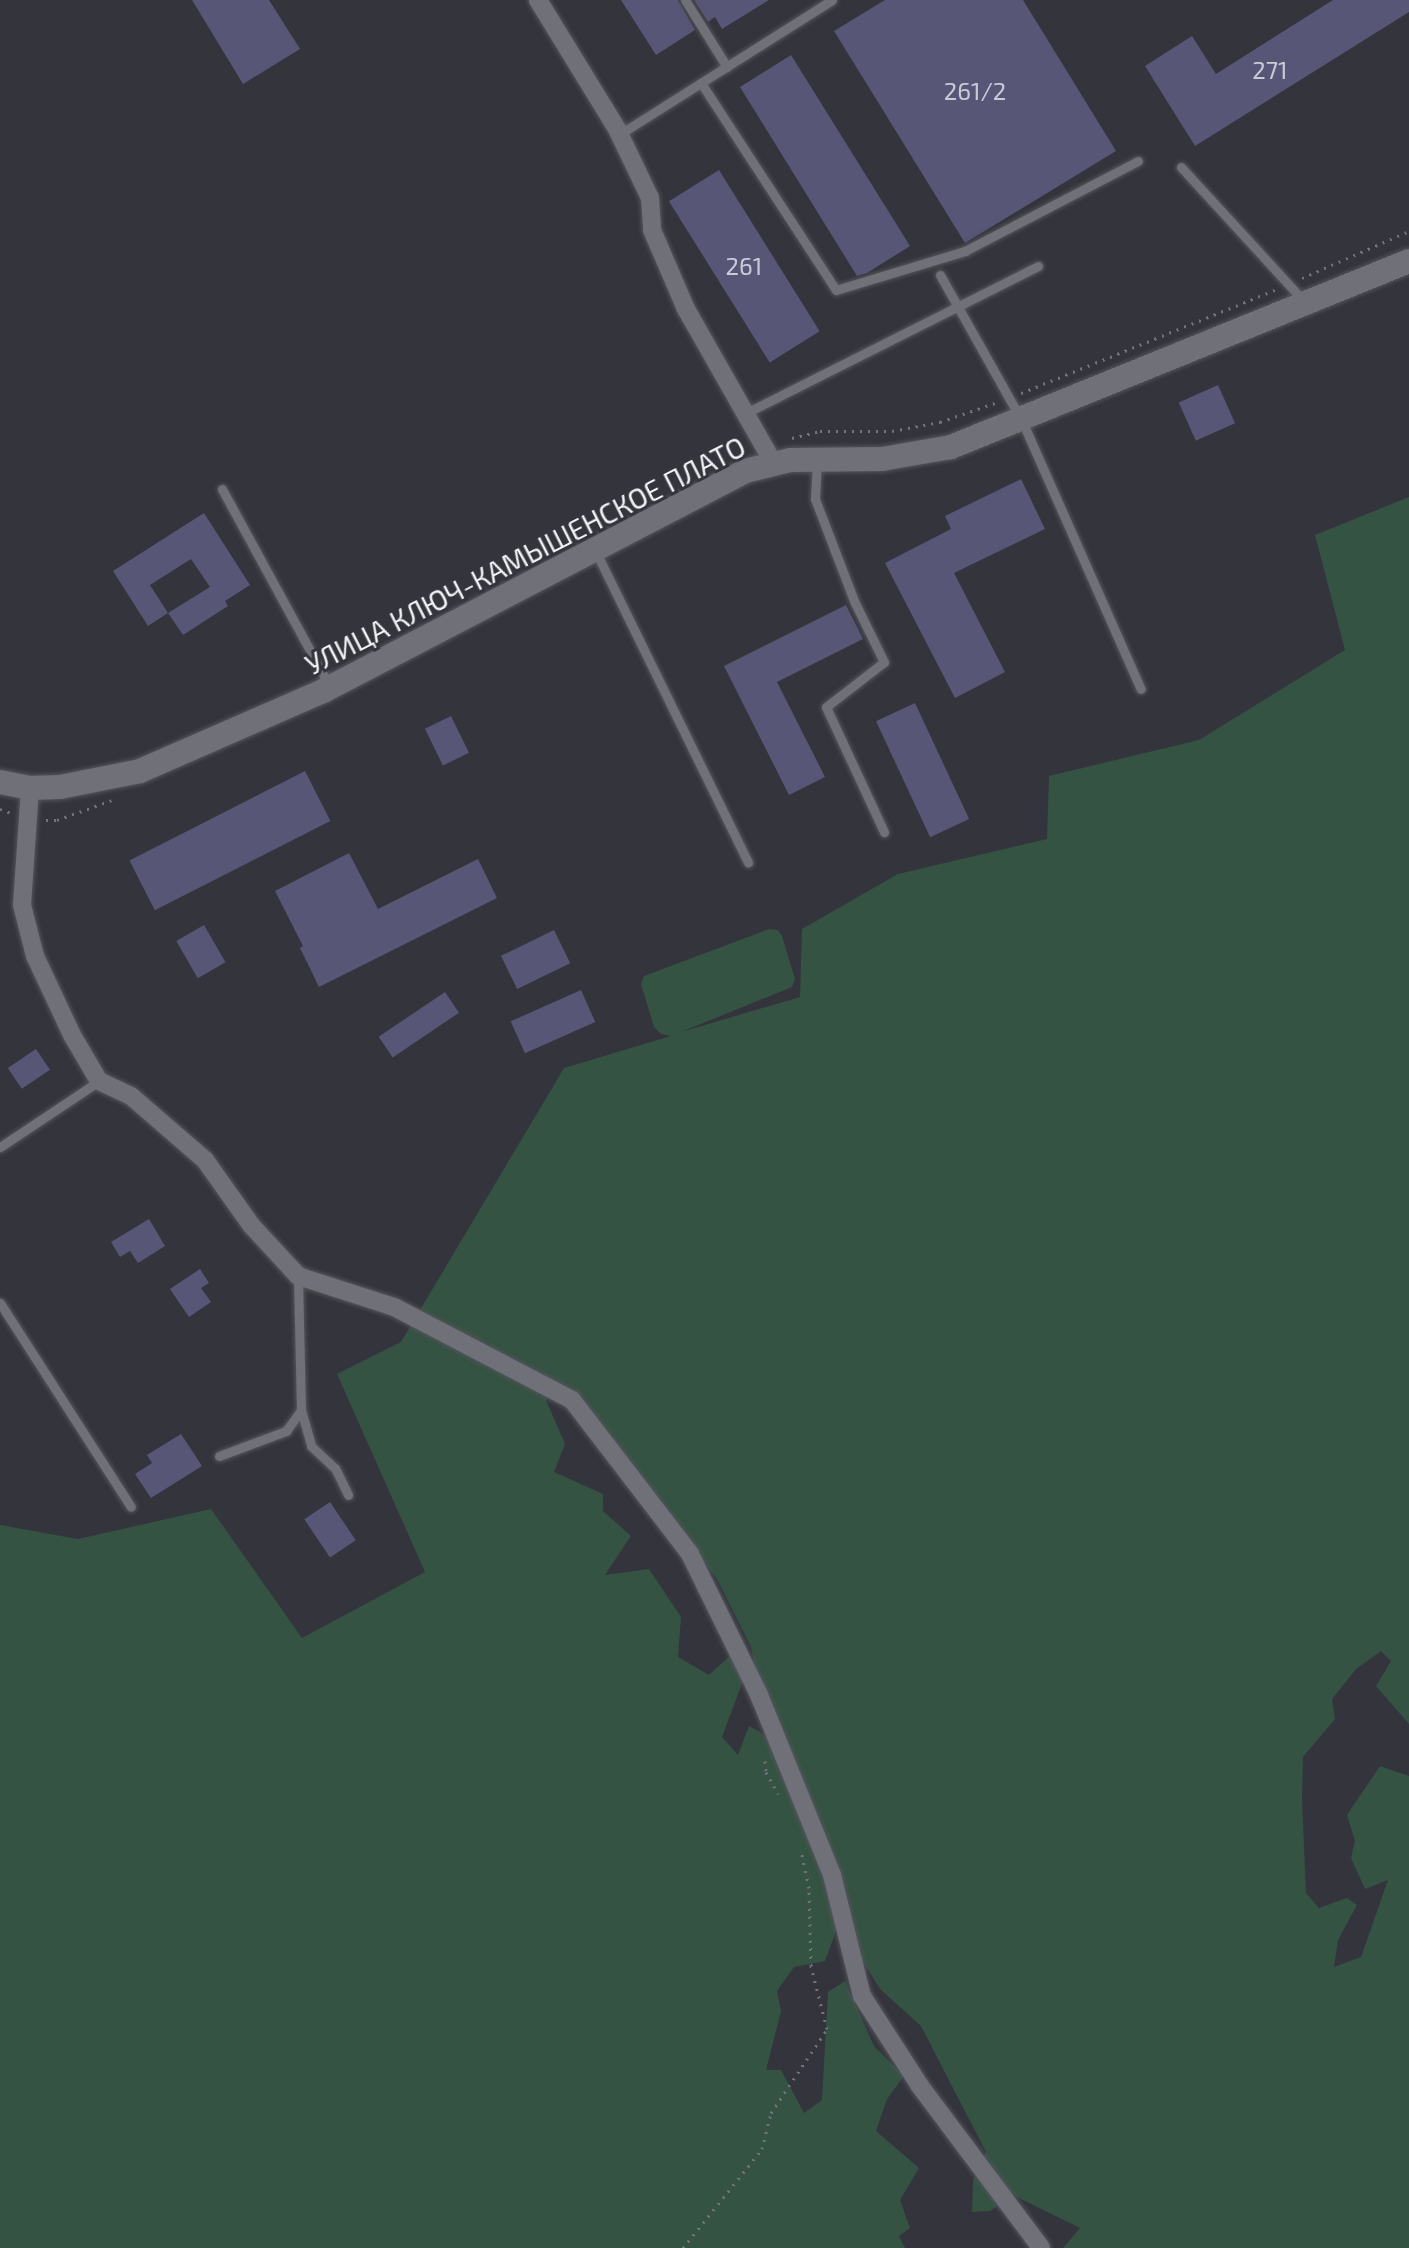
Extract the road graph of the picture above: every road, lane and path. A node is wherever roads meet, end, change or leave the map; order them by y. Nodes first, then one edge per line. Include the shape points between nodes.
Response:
1 (538, 0) edge
2 (685, 0) edge
3 (832, 0) edge
4 (727, 67) junction
5 (701, 83) junction
6 (620, 134) junction
7 (1138, 161) dead end
8 (1181, 167) dead end
9 (1409, 261) edge
10 (1038, 266) dead end
11 (940, 275) dead end
12 (1307, 305) junction
13 (957, 307) junction
14 (746, 413) junction
15 (1022, 421) junction
16 (817, 458) junction
17 (774, 464) junction
18 (222, 489) dead end
19 (595, 550) junction
20 (330, 687) junction
21 (1141, 689) dead end
22 (0, 782) edge
23 (30, 788) junction
24 (884, 832) dead end
25 (748, 863) dead end
26 (99, 1081) junction
27 (0, 1147) edge
28 (298, 1276) junction
29 (0, 1303) edge
30 (301, 1410) junction
31 (219, 1456) dead end
32 (348, 1495) dead end
33 (131, 1507) dead end
34 (765, 1757) dead end
35 (780, 1799) dead end
36 (798, 1837) dead end
37 (683, 2248) edge
38 (1041, 2248) edge

1 - 6 street
2 - 4 lane
3 - 4 lane
4 - 5 lane
5 - 6 lane
5 - 7 lane via 836,290 965,251
6 - 14 street via 650,198 652,230 686,309
8 - 12 lane
9 - 12 main road, УЛИЦА КЛЮЧ-КАМЫШЕНСКОЕ ПЛАТО
10 - 13 lane
11 - 13 lane
12 - 15 main road, УЛИЦА КЛЮЧ-КАМЫШЕНСКОЕ ПЛАТО
13 - 14 lane
13 - 15 lane
14 - 17 street
15 - 16 main road, УЛИЦА КЛЮЧ-КАМЫШЕНСКОЕ ПЛАТО via 909,457
15 - 21 lane
16 - 17 main road, УЛИЦА КЛЮЧ-КАМЫШЕНСКОЕ ПЛАТО
16 - 24 lane via 815,499 884,662 826,707
17 - 19 main road, УЛИЦА КЛЮЧ-КАМЫШЕНСКОЕ ПЛАТО via 745,471
18 - 20 lane
19 - 20 main road, УЛИЦА КЛЮЧ-КАМЫШЕНСКОЕ ПЛАТО
19 - 25 lane
20 - 23 main road, УЛИЦА КЛЮЧ-КАМЫШЕНСКОЕ ПЛАТО via 140,771 84,785
22 - 23 main road, УЛИЦА КЛЮЧ-КАМЫШЕНСКОЕ ПЛАТО
23 - 26 street via 22,905 35,956
26 - 27 lane
26 - 28 street via 131,1096 205,1160 251,1225
28 - 30 lane
28 - 38 street via 394,1307 572,1400 681,1542 759,1695 832,1875 862,1996 920,2086
29 - 33 lane
30 - 31 lane via 286,1431
30 - 32 lane via 311,1446 335,1468
34 - 35 path via 766,1772
36 - 37 path via 809,1888 811,1966 827,2029 771,2113 762,2149

